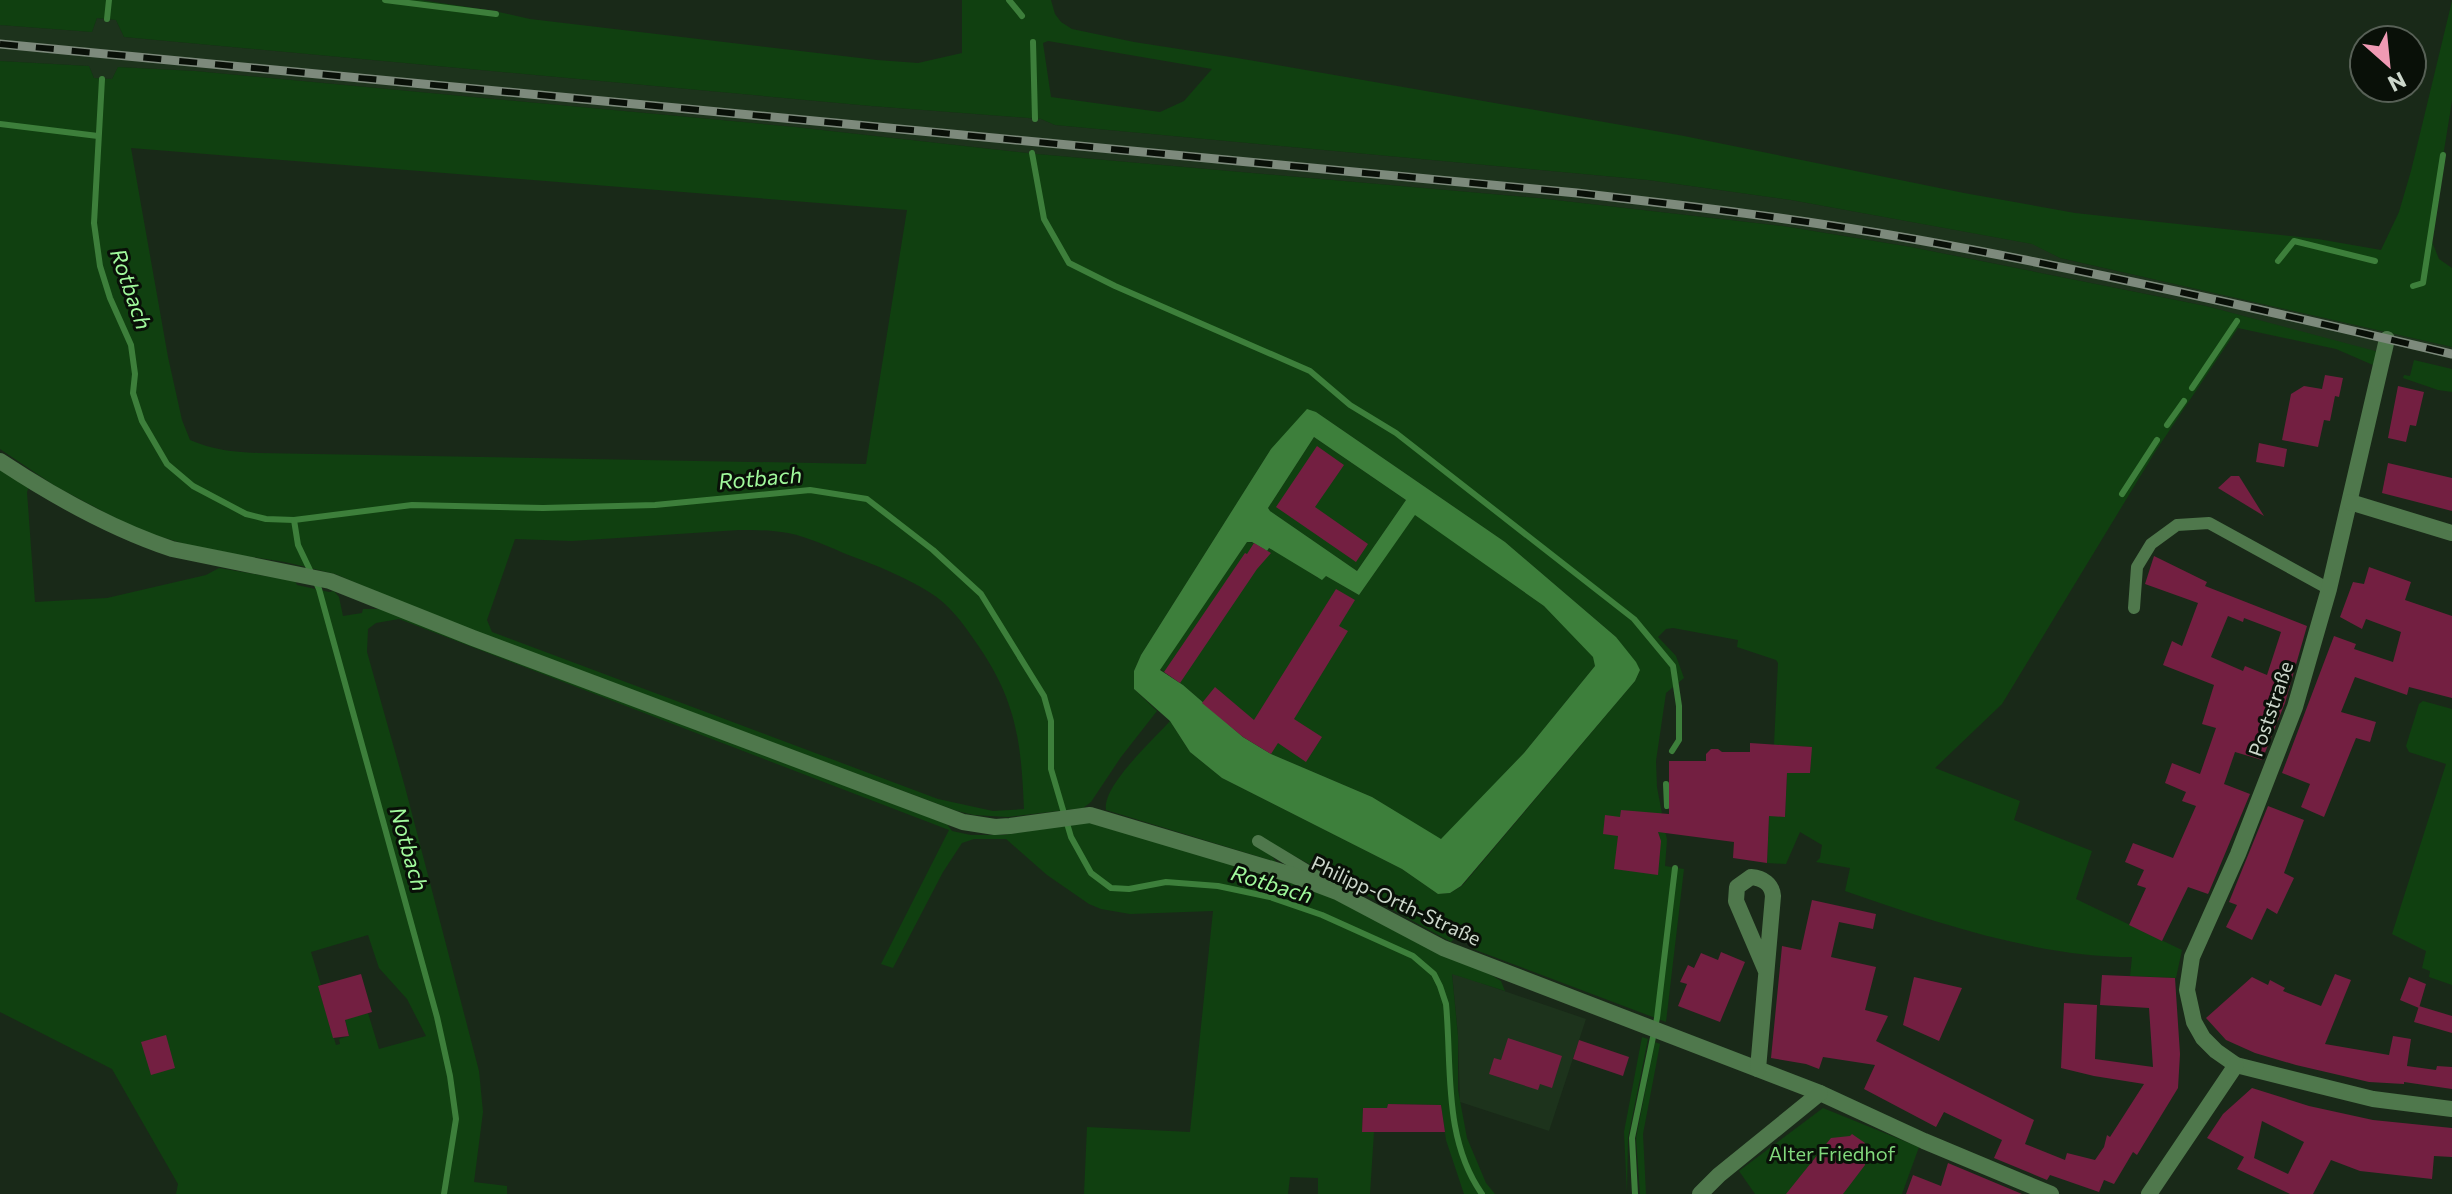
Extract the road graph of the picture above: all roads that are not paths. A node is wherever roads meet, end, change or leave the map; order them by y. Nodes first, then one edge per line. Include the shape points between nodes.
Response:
1 (2387, 339) dead end
2 (0, 461) edge
3 (2350, 502) junction
4 (2452, 533) edge
5 (2329, 589) junction
6 (2134, 608) dead end
7 (1258, 841) dead end
8 (1361, 903) junction
9 (1766, 971) junction
10 (2236, 1065) junction
11 (1758, 1069) junction
12 (1820, 1093) junction
13 (2452, 1109) edge
14 (1700, 1194) edge
15 (2051, 1194) edge
16 (2149, 1194) edge

1 - 3 street, Poststraße
2 - 8 street, Philipp-Orth-Straße via 146,540 323,579 963,822 995,827 1094,815 1316,883
3 - 4 street
3 - 5 street, Poststraße
5 - 6 lane via 2209,523 2177,525 2151,544 2137,567
5 - 10 street, Poststraße via 2283,740 2188,971 2188,1000 2198,1031
7 - 8 lane
8 - 11 street, Philipp-Orth-Straße via 1443,948
9 - 9 street via 1773,892 1751,877 1737,887 1736,901
9 - 11 street
10 - 13 street via 2373,1099
10 - 16 street
11 - 12 street, Philipp-Orth-Straße
12 - 14 street
12 - 15 street, Philipp-Orth-Straße

